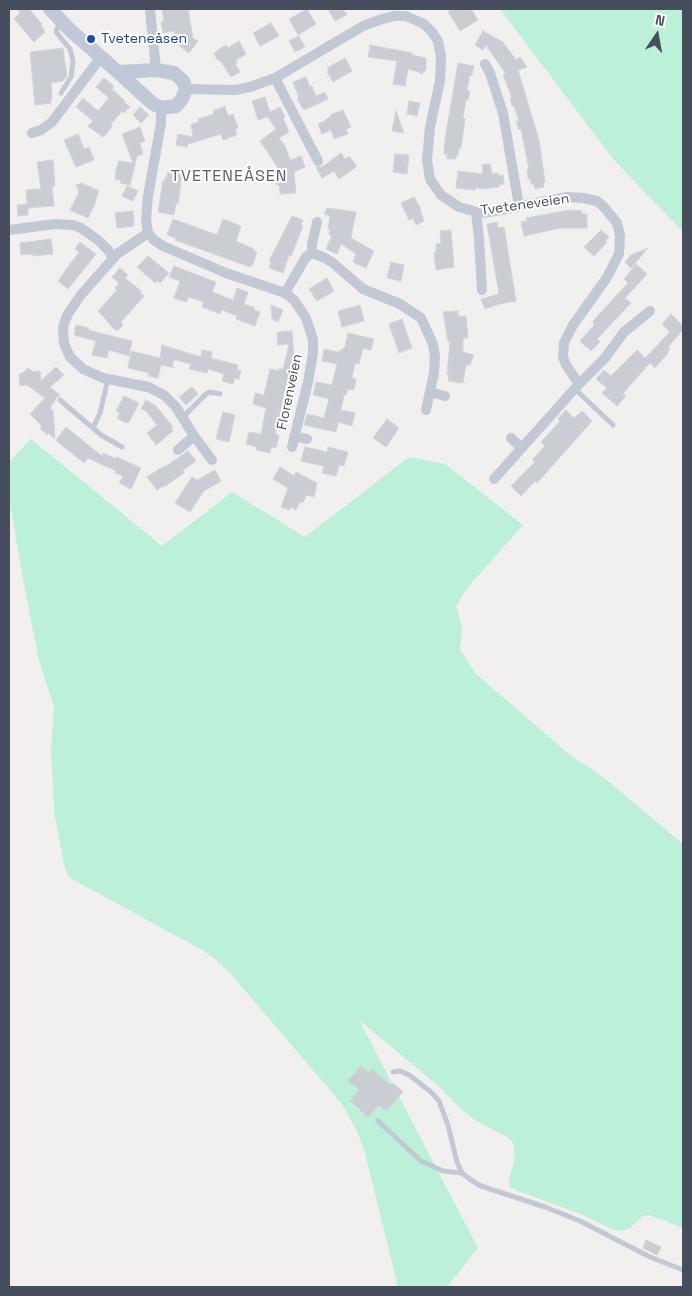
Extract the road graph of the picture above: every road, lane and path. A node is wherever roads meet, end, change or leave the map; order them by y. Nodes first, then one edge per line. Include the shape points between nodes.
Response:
1 (50, 9) edge
2 (150, 9) edge
3 (412, 13) edge
4 (60, 21) junction
5 (101, 58) junction
6 (485, 64) dead end
7 (156, 70) junction
8 (118, 72) junction
9 (276, 78) junction
10 (186, 89) junction
11 (61, 93) dead end
12 (161, 108) junction
13 (32, 133) dead end
14 (318, 161) dead end
15 (519, 206) junction
16 (476, 212) junction
17 (317, 222) dead end
18 (9, 230) edge
19 (148, 233) junction
20 (312, 253) junction
21 (113, 258) junction
22 (482, 290) dead end
23 (285, 293) junction
24 (650, 311) dead end
25 (108, 378) junction
26 (577, 386) junction
27 (430, 392) junction
28 (220, 394) dead end
29 (445, 396) dead end
30 (60, 400) dead end
31 (426, 410) dead end
32 (183, 417) junction
33 (613, 425) dead end
34 (93, 428) junction
35 (194, 436) junction
36 (294, 436) junction
37 (511, 438) dead end
38 (307, 439) dead end
39 (292, 446) dead end
40 (122, 447) dead end
41 (522, 448) junction
42 (178, 450) dead end
43 (212, 460) dead end
44 (494, 480) dead end
45 (393, 1072) dead end
46 (378, 1121) dead end
47 (462, 1173) junction
48 (683, 1270) edge

1 - 4 street
2 - 7 street
3 - 9 street, Tveteneveien via 363,26
3 - 16 street, Tveteneveien via 438,41 441,57 440,81 427,147 427,170 434,187 450,202
4 - 5 street
4 - 11 lane via 56,32 70,49 73,61 73,70
5 - 8 street
5 - 13 street via 52,122
6 - 15 street via 503,113
7 - 8 street
7 - 10 street via 174,73
8 - 12 street
9 - 10 street, Tveteneveien via 235,90
9 - 14 street
10 - 12 street via 176,106
12 - 19 street via 148,196
15 - 16 street, Tveteneveien
15 - 26 street, Tveteneveien via 567,197 583,198 597,201 617,223 619,254 564,343 563,357
16 - 22 street
17 - 20 street
18 - 21 street via 73,225 98,240
19 - 21 street
19 - 23 street, Florenveien via 158,243 176,252
20 - 23 street
20 - 27 street via 333,263 363,289 400,304 421,318 436,357
21 - 25 street via 73,306 63,328 64,343 70,357 83,369
23 - 36 street, Florenveien via 306,318 313,340 308,382
24 - 26 street via 624,332 605,358
25 - 32 street via 159,392
25 - 34 lane
26 - 33 lane
26 - 41 street
27 - 29 street
27 - 31 street
28 - 32 lane via 209,392
30 - 34 lane
32 - 35 street
34 - 40 lane
35 - 42 street
35 - 43 street
36 - 38 street
36 - 39 street, Florenveien
37 - 41 street
41 - 44 street
45 - 47 lane via 410,1075 439,1101
46 - 47 lane via 421,1161 443,1171
47 - 48 lane via 481,1186 580,1221

